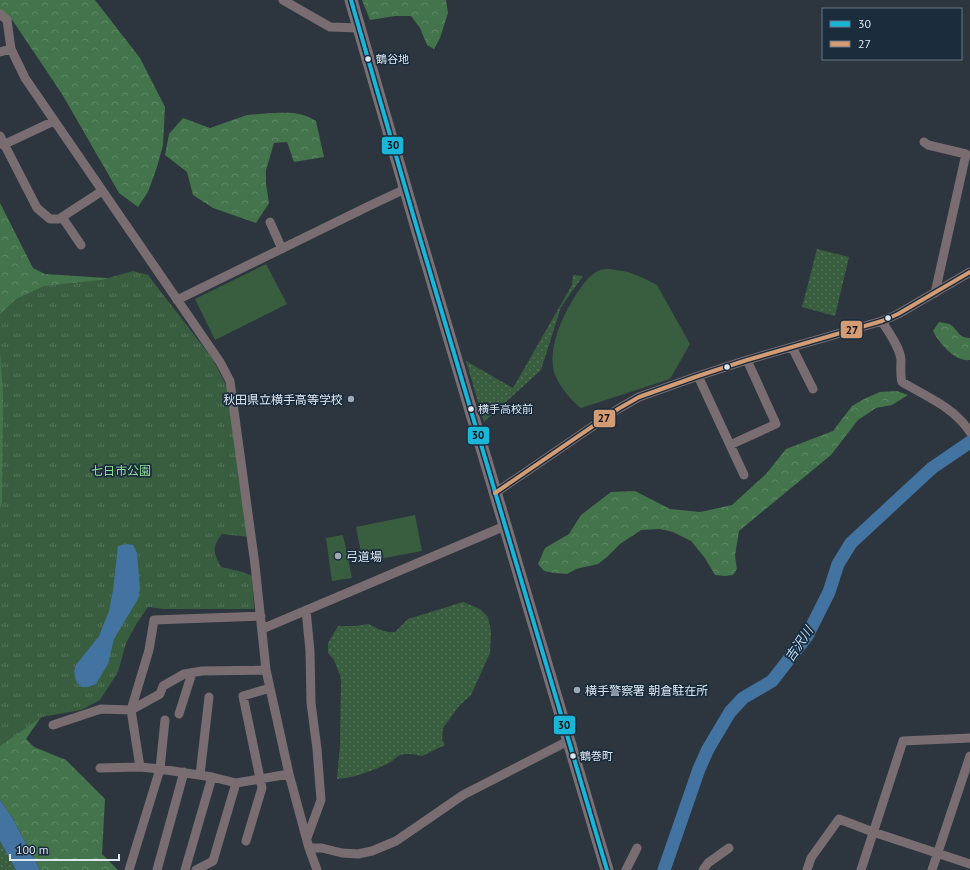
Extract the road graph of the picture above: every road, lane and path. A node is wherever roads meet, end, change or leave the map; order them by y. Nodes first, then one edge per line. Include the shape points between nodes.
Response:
1 (283, 0) edge
2 (351, 0) edge
3 (0, 14) edge
4 (359, 28) junction
5 (11, 49) junction
6 (0, 52) edge
7 (54, 121) junction
8 (2, 141) edge
9 (924, 142) dead end
10 (405, 189) junction
11 (102, 191) junction
12 (62, 217) junction
13 (270, 222) dead end
14 (81, 245) dead end
15 (282, 249) junction
16 (970, 272) edge
17 (935, 293) junction
18 (177, 300) junction
19 (882, 320) junction
20 (792, 347) junction
21 (747, 360) junction
22 (698, 376) junction
23 (813, 389) dead end
24 (970, 432) edge
25 (730, 445) junction
26 (744, 475) dead end
27 (495, 493) junction
28 (505, 526) junction
29 (306, 610) junction
30 (261, 616) junction
31 (262, 629) junction
32 (266, 670) junction
33 (192, 673) junction
34 (270, 688) junction
35 (209, 697) dead end
36 (131, 710) junction
37 (179, 714) dead end
38 (165, 720) dead end
39 (53, 725) dead end
40 (970, 738) edge
41 (568, 741) junction
42 (970, 756) edge
43 (140, 767) junction
44 (100, 768) dead end
45 (160, 769) junction
46 (184, 772) junction
47 (289, 774) junction
48 (200, 775) junction
49 (212, 777) junction
50 (260, 779) junction
51 (236, 783) junction
52 (873, 832) junction
53 (307, 838) junction
54 (246, 841) dead end
55 (310, 848) junction
56 (637, 848) dead end
57 (729, 848) dead end
58 (937, 854) junction
59 (970, 864) edge
60 (129, 870) edge
61 (157, 870) edge
62 (185, 870) edge
63 (196, 870) edge
64 (317, 870) edge
65 (607, 870) edge
66 (626, 870) edge
67 (703, 870) edge
68 (807, 870) edge
69 (860, 870) edge
70 (932, 870) edge

1 - 4 street via 330,27
2 - 4 main road
3 - 5 street via 7,20
4 - 10 main road
5 - 6 street
5 - 7 street via 25,78
7 - 8 street
7 - 11 street
8 - 12 street via 37,208 50,219
9 - 17 street via 966,154
10 - 15 street
10 - 27 main road
11 - 12 street
11 - 18 street
12 - 14 street
13 - 15 street
15 - 18 street
16 - 17 street
17 - 19 street
18 - 30 street via 220,362 230,381
19 - 20 street
19 - 24 street via 901,359 902,382 945,406 964,422
20 - 21 street
20 - 23 street
21 - 22 street
21 - 25 street via 776,424
22 - 25 street
22 - 27 street via 639,397 618,409
25 - 26 street
27 - 28 main road
28 - 29 street
28 - 41 main road
29 - 31 street
29 - 53 street via 311,703 321,800
30 - 31 street
30 - 36 street via 154,620 149,650
31 - 32 street
32 - 33 street
32 - 34 street
33 - 36 street via 184,674 163,686 160,694
33 - 37 street
34 - 47 street
34 - 50 street via 243,696
35 - 48 street
36 - 39 street via 101,709
36 - 43 street
38 - 45 street
40 - 52 street via 903,741
41 - 55 street via 463,795 396,841 372,851 358,854
41 - 65 main road
42 - 58 street
43 - 44 street
43 - 45 street
45 - 46 street
45 - 60 street
46 - 48 street
46 - 61 street
47 - 50 street
47 - 53 street
48 - 49 street
49 - 51 street
49 - 62 street
50 - 51 street
50 - 54 street via 262,788
51 - 63 street via 213,861
52 - 58 street
52 - 68 street via 839,819 811,858
52 - 69 street
53 - 55 street
55 - 64 street
56 - 66 street
57 - 67 street via 708,863
58 - 59 street
58 - 70 street

